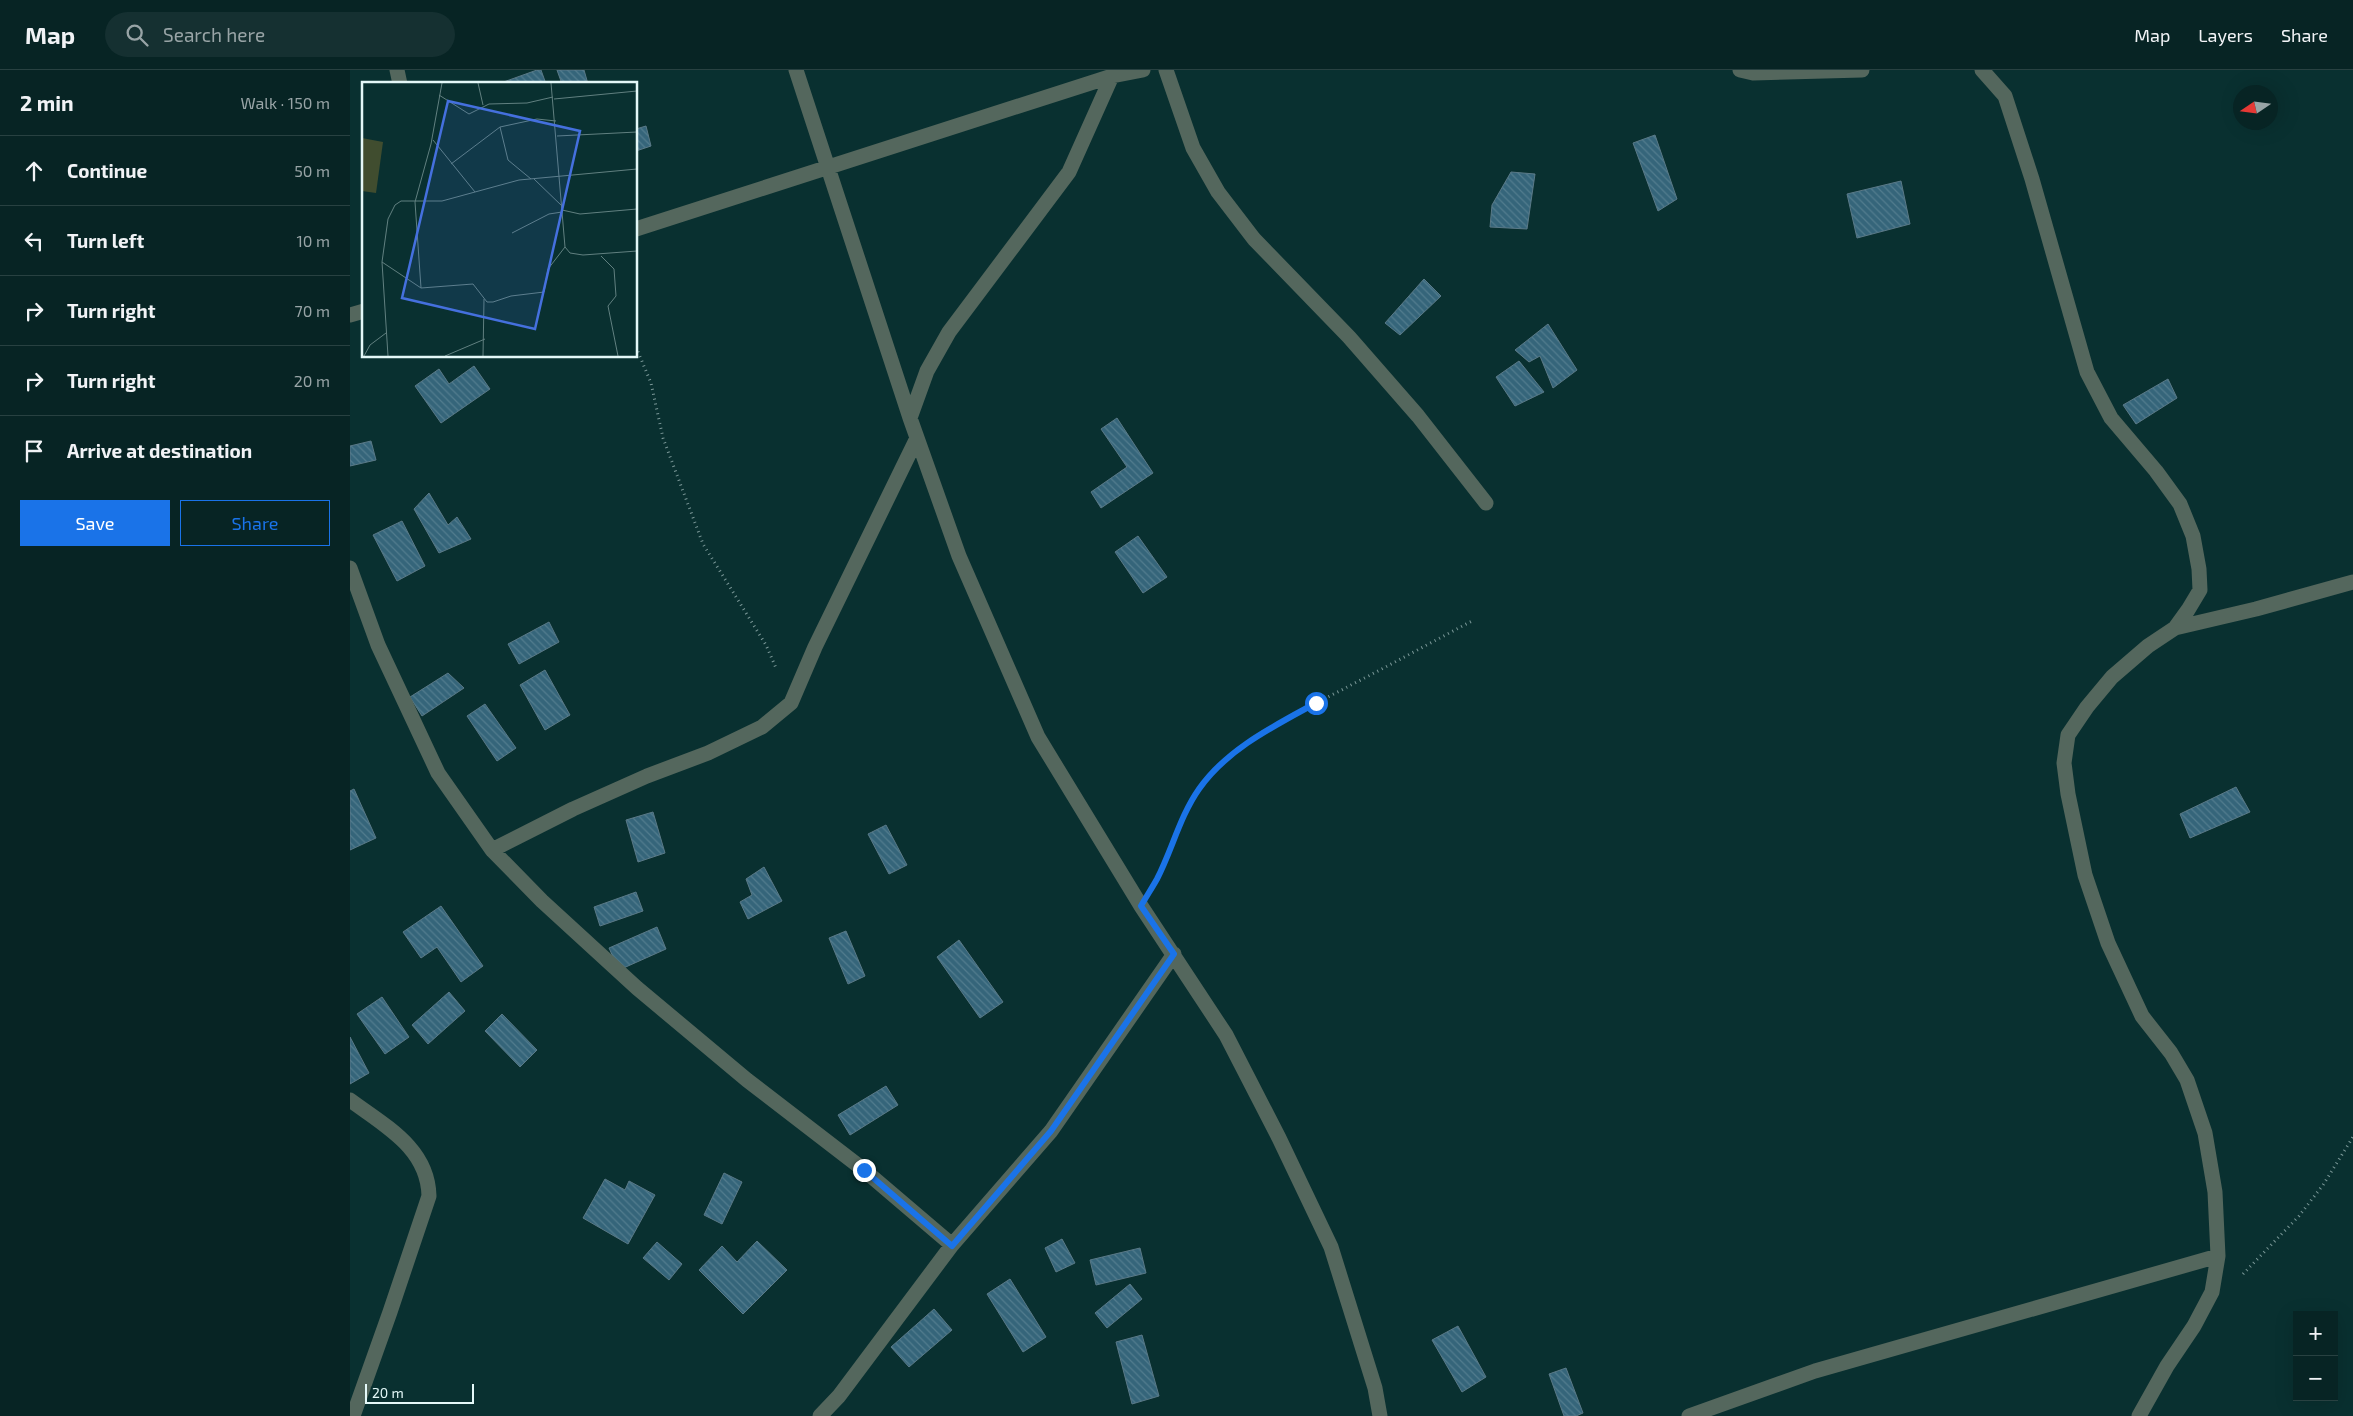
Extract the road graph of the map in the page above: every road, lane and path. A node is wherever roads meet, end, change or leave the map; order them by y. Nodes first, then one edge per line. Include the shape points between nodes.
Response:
1 (796, 70) edge
2 (1143, 70) edge
3 (1166, 70) edge
4 (1740, 70) edge
5 (1862, 70) edge
6 (1982, 70) edge
7 (1112, 76) junction
8 (828, 167) junction
9 (638, 228) edge
10 (638, 352) edge
11 (910, 418) junction
12 (917, 438) junction
13 (1486, 502) dead end
14 (350, 568) edge
15 (2353, 582) edge
16 (1472, 620) dead end
17 (2175, 628) junction
18 (791, 703) junction
19 (492, 850) junction
20 (1141, 906) junction
21 (1174, 954) junction
22 (350, 1100) edge
23 (2353, 1137) edge
24 (952, 1246) junction
25 (2218, 1256) junction
26 (2241, 1277) dead end
27 (353, 1416) edge
28 (820, 1416) edge
29 (1380, 1416) edge
30 (1689, 1416) edge
31 (2139, 1416) edge

1 - 8 street
2 - 7 street
3 - 13 street via 1193,148 1218,192 1254,239 1349,337 1418,416
4 - 5 street via 1752,73
6 - 17 street via 2005,96 2088,372 2110,418 2180,504 2193,536 2200,590
7 - 8 street
7 - 11 street via 1069,172 949,332 927,371
8 - 9 street
8 - 11 street
10 - 18 path via 650,383 663,438 703,544 766,644
11 - 12 street
12 - 18 street via 814,647
12 - 20 street via 959,556 1038,737
14 - 19 street via 378,645 438,773
15 - 17 street
16 - 20 path via 1278,724 1242,747 1215,770 1199,790
17 - 25 street via 2112,677 2093,699 2068,735 2064,763 2084,875 2108,943 2142,1016 2187,1080 2205,1133 2215,1192
18 - 19 street via 762,728 708,754 647,776 573,809
19 - 24 street via 636,988 747,1080 864,1170
20 - 21 street
21 - 24 street via 1051,1131
21 - 29 street via 1226,1035 1331,1247 1375,1388
22 - 27 street via 399,1136 423,1166 428,1180 428,1196 421,1222
23 - 26 path via 2299,1216
24 - 28 street via 839,1396
25 - 30 street via 1815,1370
25 - 31 street via 2212,1292

